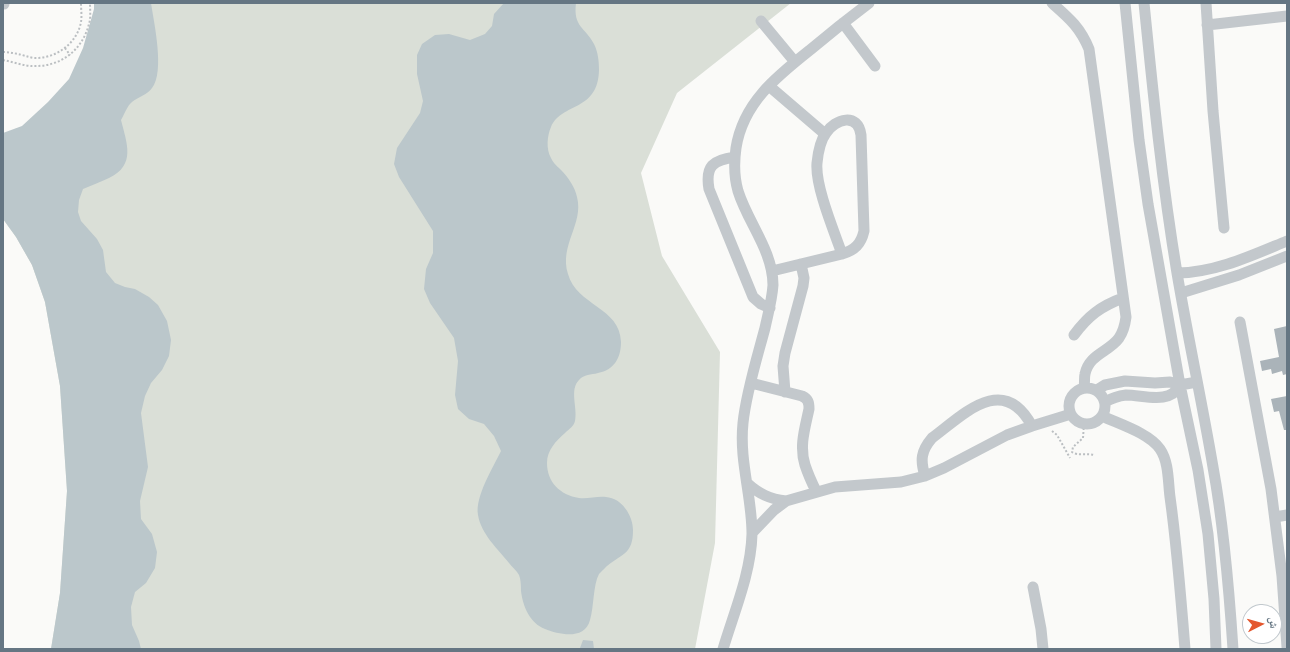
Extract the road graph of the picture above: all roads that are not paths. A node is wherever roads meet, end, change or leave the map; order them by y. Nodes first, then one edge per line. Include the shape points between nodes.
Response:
1 (869, 3) edge
2 (1052, 3) edge
3 (1125, 3) edge
4 (1144, 3) edge
5 (1206, 3) edge
6 (1287, 16) edge
7 (761, 21) dead end
8 (843, 23) junction
9 (1207, 25) junction
10 (795, 62) junction
11 (875, 66) dead end
12 (769, 86) junction
13 (825, 134) junction
14 (735, 157) junction
15 (1224, 228) dead end
16 (1287, 240) edge
17 (842, 254) junction
18 (1287, 256) edge
19 (802, 264) junction
20 (772, 271) junction
21 (1177, 273) junction
22 (1180, 293) junction
23 (1123, 298) junction
24 (770, 308) junction
25 (1240, 322) dead end
26 (1074, 335) dead end
27 (1135, 382) junction
28 (1165, 382) junction
29 (1197, 382) junction
30 (751, 383) junction
31 (1180, 385) junction
32 (1084, 387) junction
33 (1097, 390) junction
34 (784, 392) junction
35 (1135, 396) junction
36 (1167, 396) junction
37 (1105, 402) junction
38 (1071, 414) junction
39 (1102, 416) junction
40 (1032, 426) junction
41 (925, 476) junction
42 (747, 482) junction
43 (816, 491) junction
44 (786, 501) junction
45 (1287, 515) edge
46 (1275, 517) junction
47 (752, 533) junction
48 (1033, 587) dead end
49 (1287, 647) edge
50 (723, 649) edge
51 (1043, 649) edge
52 (1185, 649) edge
53 (1216, 649) edge
54 (1233, 649) edge

1 - 8 street
2 - 23 street via 1077,26 1089,49
3 - 31 street via 1144,176
4 - 21 street via 1158,139
5 - 9 street
6 - 9 street
7 - 10 street
8 - 10 street
8 - 11 street
9 - 15 street
10 - 12 street
12 - 13 street
12 - 14 street via 755,101 745,118 738,137
13 - 17 street via 817,164 819,182
13 - 17 street via 844,120 856,123 860,128 864,231 858,246
14 - 20 street via 738,191
14 - 24 street via 716,161 707,179 709,189 753,297
16 - 21 street via 1252,255 1216,266
17 - 19 street
18 - 22 street via 1233,277
19 - 20 street
19 - 34 street via 803,286 782,366
20 - 24 street
21 - 22 street
22 - 29 street
23 - 26 street via 1108,303 1095,312 1083,322
23 - 32 street via 1126,317 1124,328 1118,339 1090,362 1085,374
24 - 30 street
25 - 46 street
27 - 28 street
27 - 33 street via 1115,382
27 - 35 street
28 - 31 street
28 - 36 street
29 - 31 street
29 - 54 street via 1223,532
30 - 34 street
30 - 42 street via 741,442
31 - 36 street
31 - 53 street via 1208,534
32 - 33 street
32 - 38 street via 1072,394 1069,400
33 - 37 street
34 - 43 street via 802,396 809,404 802,444 805,466
35 - 36 street
35 - 37 street via 1119,396
37 - 39 street
38 - 39 street via 1084,424 1091,424
38 - 40 street
39 - 52 street via 1154,442 1165,459 1182,600
40 - 41 street via 1007,435
40 - 41 street via 1017,406 1006,401 993,400 981,403 932,438 922,456
41 - 43 street via 901,482 855,484
42 - 44 street via 764,496
42 - 47 street
43 - 44 street
44 - 47 street
45 - 46 street
46 - 49 street
47 - 50 street via 747,570
48 - 51 street

